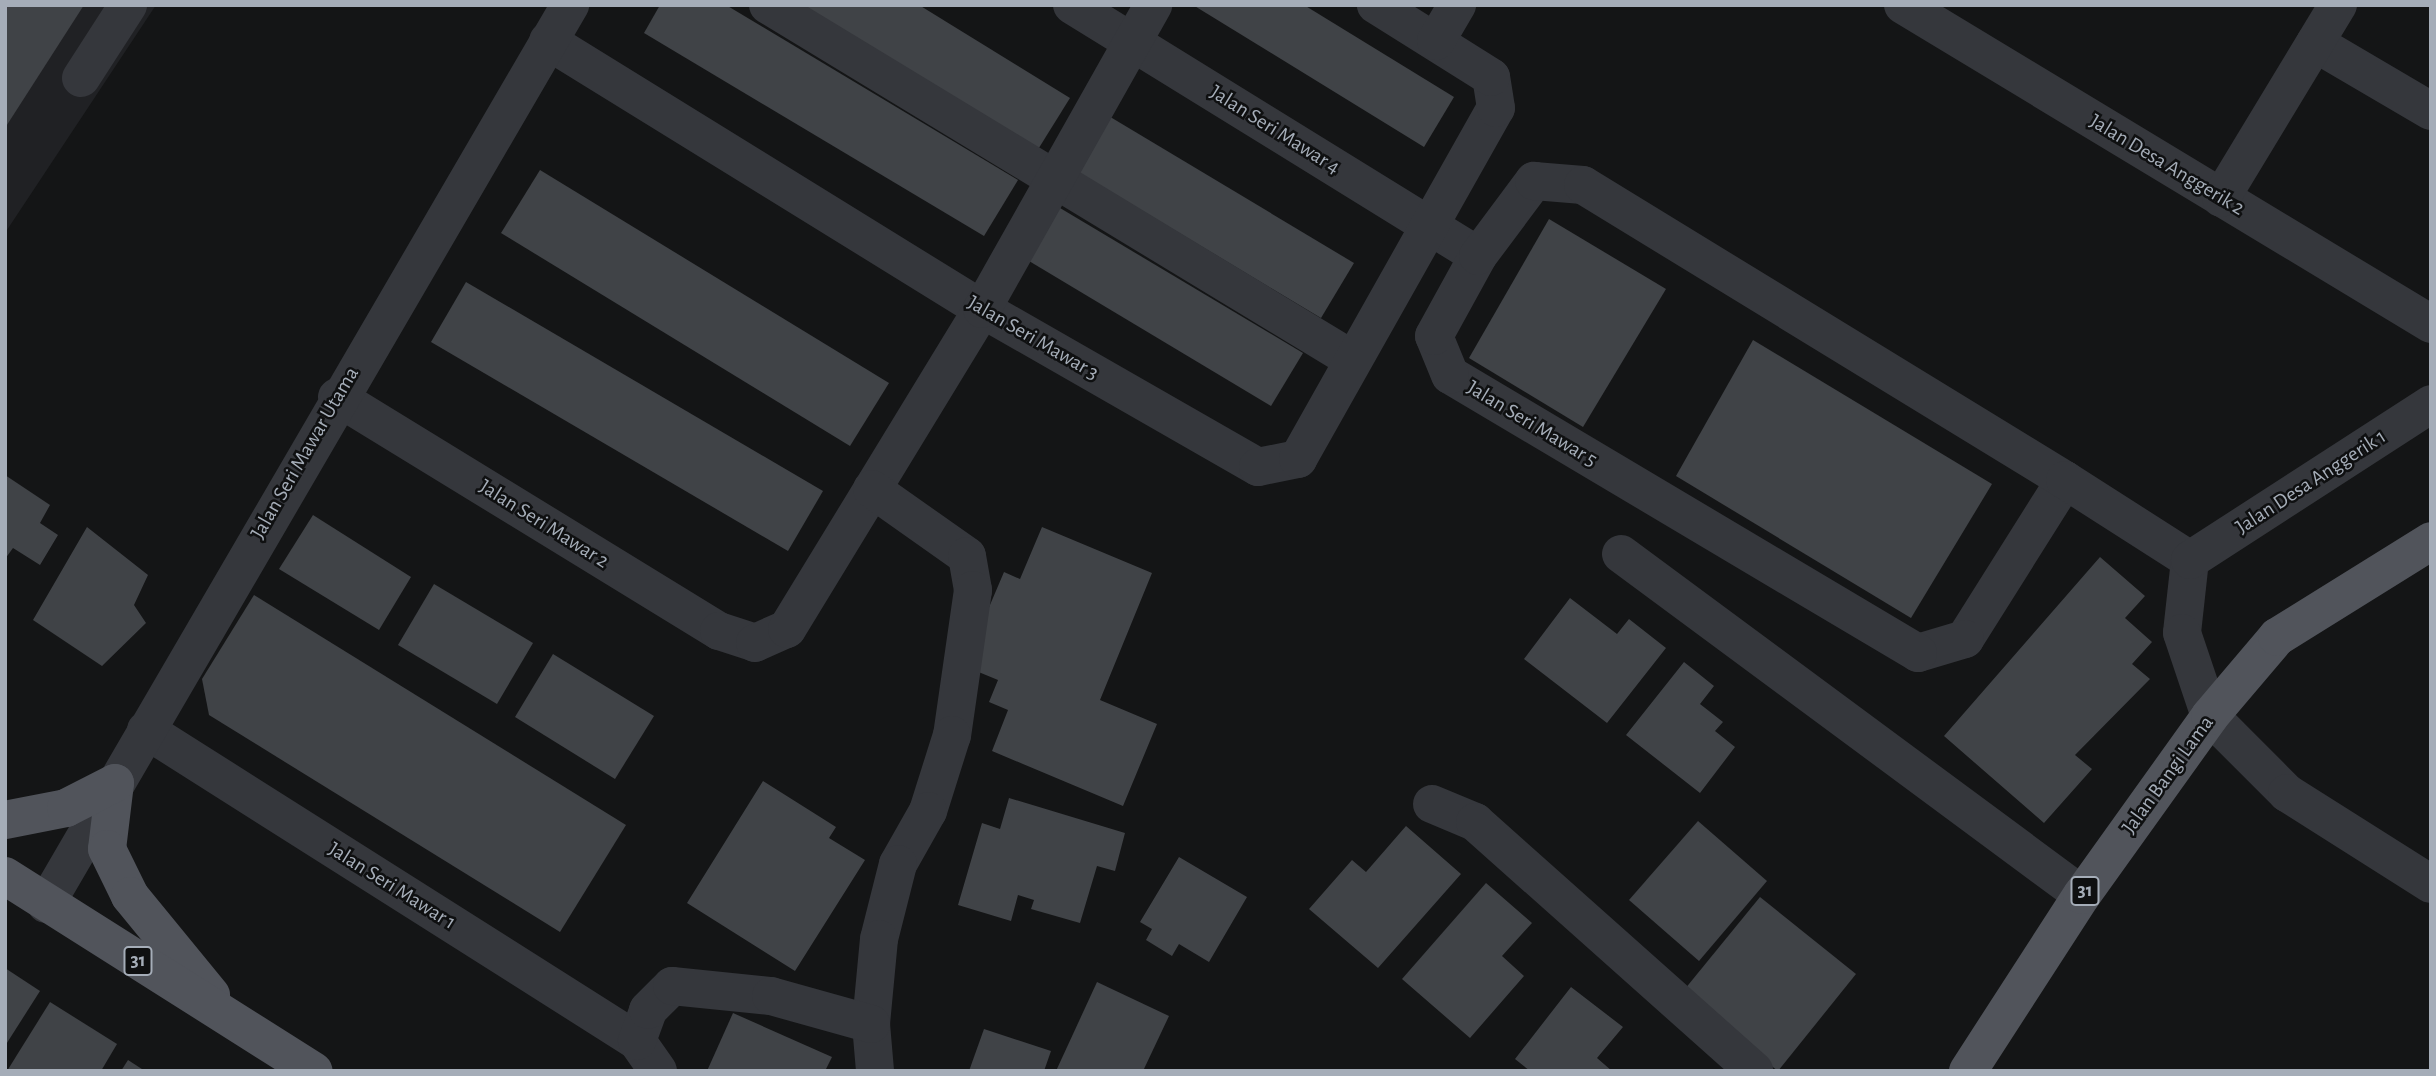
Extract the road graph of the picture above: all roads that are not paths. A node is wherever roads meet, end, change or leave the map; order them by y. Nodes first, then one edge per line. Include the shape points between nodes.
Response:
1 (128, 5) edge
2 (570, 5) edge
3 (768, 5) edge
4 (1072, 5) edge
5 (1153, 5) edge
6 (1376, 5) edge
7 (1457, 5) edge
8 (1903, 5) edge
9 (2338, 5) edge
10 (548, 41) junction
11 (1131, 41) junction
12 (1436, 41) junction
13 (2315, 43) junction
14 (82, 78) dead end
15 (2431, 111) edge
16 (1055, 177) junction
17 (2221, 198) junction
18 (1430, 226) junction
19 (1478, 256) junction
20 (982, 309) junction
21 (2431, 324) edge
22 (1353, 360) junction
23 (337, 397) junction
24 (2431, 404) edge
25 (2065, 480) junction
26 (872, 489) junction
27 (2431, 541) edge
28 (1621, 554) dead end
29 (2190, 560) junction
30 (2210, 716) junction
31 (146, 730) junction
32 (116, 783) junction
33 (1432, 804) dead end
34 (5, 820) edge
35 (5, 876) edge
36 (2431, 884) edge
37 (2082, 895) junction
38 (46, 904) junction
39 (230, 1018) junction
40 (871, 1024) junction
41 (647, 1056) edge
42 (314, 1071) edge
43 (875, 1071) edge
44 (1754, 1071) edge
45 (1968, 1071) edge

1 - 14 street
2 - 10 street, Jalan Seri Mawar Utama
3 - 16 street
4 - 11 street, Jalan Seri Mawar 4
5 - 11 street
6 - 12 street, Jalan Seri Mawar 3
7 - 12 street
8 - 17 street, Jalan Desa Anggerik 2
9 - 13 street
10 - 20 street, Jalan Seri Mawar 3
10 - 23 street, Jalan Seri Mawar Utama
11 - 16 street
11 - 18 street, Jalan Seri Mawar 4
12 - 18 street, Jalan Seri Mawar 3 via 1491,78 1496,108
13 - 15 street
13 - 17 street
16 - 20 street
16 - 22 street
17 - 21 street, Jalan Desa Anggerik 2
18 - 19 street, Jalan Seri Mawar 4
18 - 22 street, Jalan Seri Mawar 3
19 - 25 street, Jalan Seri Mawar 5 via 1534,181 1583,185
19 - 25 street, Jalan Seri Mawar 5 via 1434,336 1450,374 1918,653 1965,639
20 - 22 street, Jalan Seri Mawar 3 via 1258,467 1298,459
20 - 26 street
23 - 26 street, Jalan Seri Mawar 2 via 719,631 755,643 787,629
23 - 31 street, Jalan Seri Mawar Utama
24 - 29 street, Jalan Desa Anggerik 1
25 - 29 street, Jalan Seri Mawar 5
26 - 40 street via 967,556 973,590 952,735 928,811 898,864 879,940
27 - 30 main road, Jalan Bangi Lama / 31 via 2277,637
28 - 37 street
29 - 30 street via 2182,633
30 - 36 street via 2287,793
30 - 37 main road, Jalan Bangi Lama / 31
31 - 32 street, Jalan Seri Mawar Utama
31 - 41 street, Jalan Seri Mawar 1
32 - 34 main road via 66,808
32 - 38 street, Jalan Seri Mawar Utama
32 - 39 main road via 107,849 130,896
33 - 44 street via 1475,822
35 - 38 main road, 31
37 - 45 main road, Jalan Bangi Lama / 31
38 - 39 main road, 31
39 - 42 main road, 31
40 - 41 street via 771,996 672,986 648,1010
40 - 43 street

